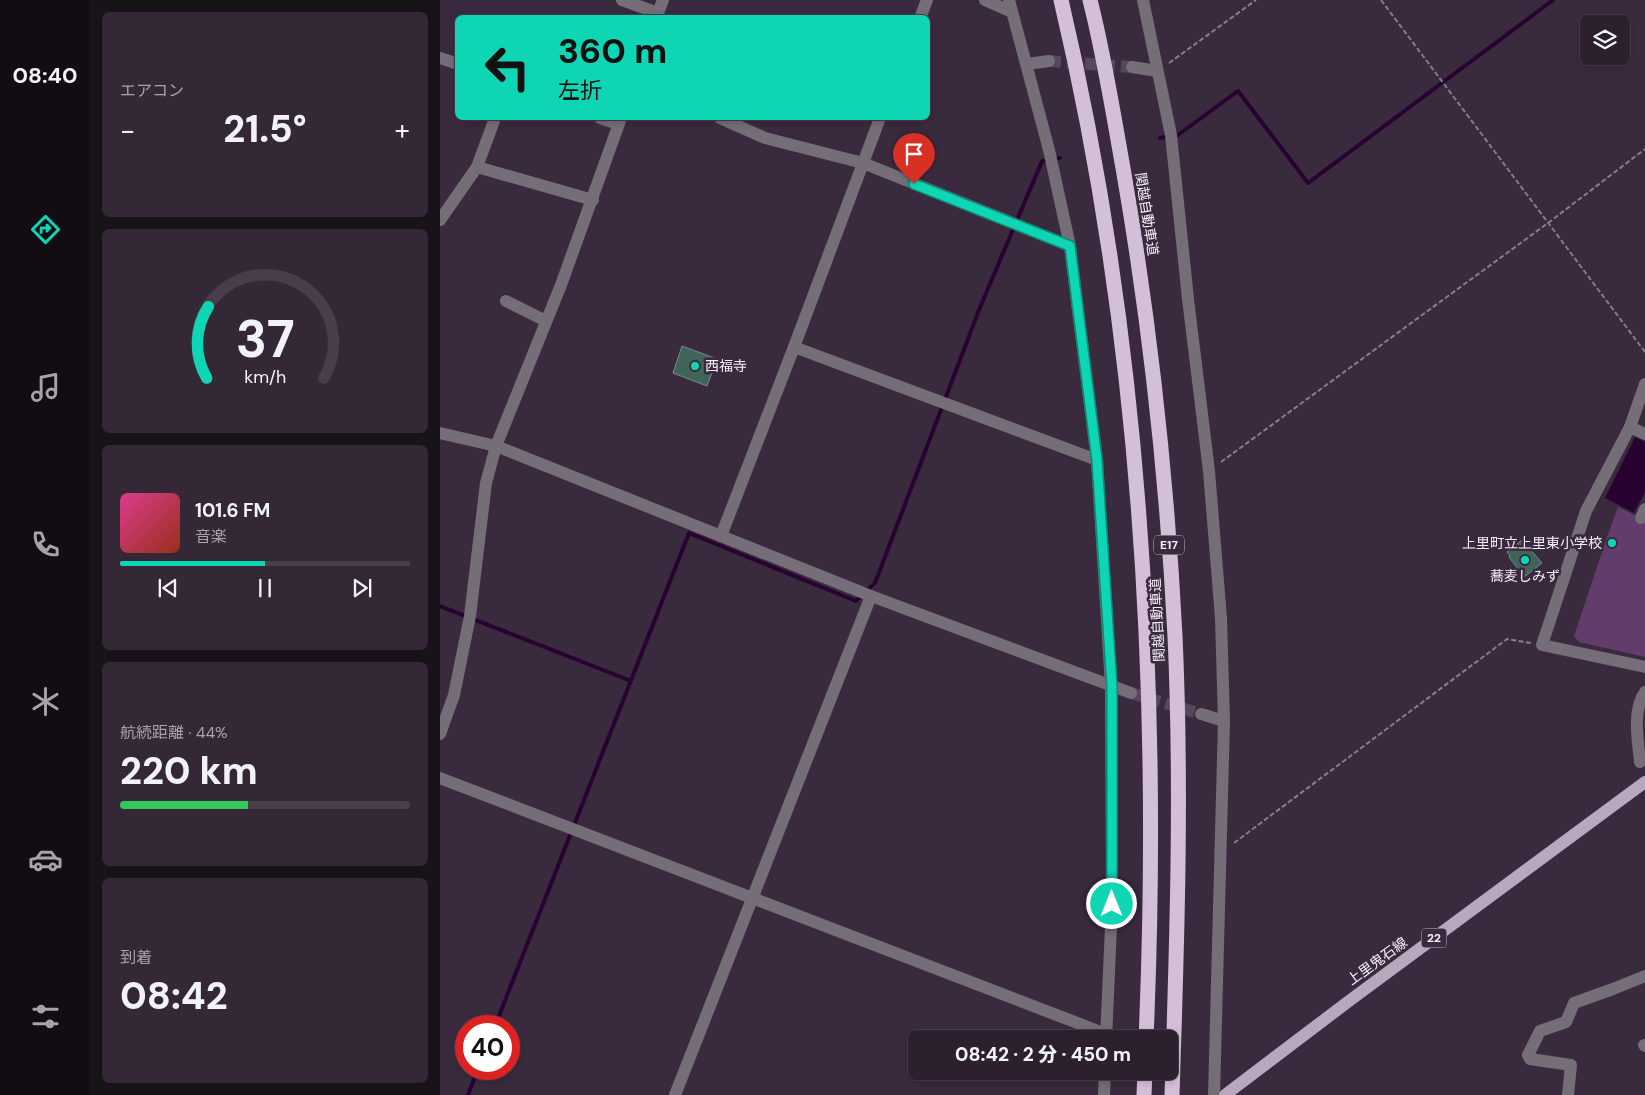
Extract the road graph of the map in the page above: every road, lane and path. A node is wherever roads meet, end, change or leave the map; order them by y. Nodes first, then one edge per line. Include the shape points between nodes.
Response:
1 (622, 0) edge
2 (663, 0) edge
3 (927, 0) edge
4 (985, 0) edge
5 (1061, 0) edge
6 (1090, 0) edge
7 (1142, 0) edge
8 (1256, 0) edge
9 (1382, 0) edge
10 (1011, 6) edge
11 (657, 15) edge
12 (921, 15) edge
13 (440, 58) edge
14 (1049, 61) tunnel mouth
15 (455, 63) edge
16 (1026, 64) junction
17 (1132, 67) tunnel mouth
18 (1158, 71) junction
19 (494, 120) edge
20 (724, 120) edge
21 (879, 120) edge
22 (620, 121) edge
23 (1645, 149) edge
24 (863, 163) junction
25 (477, 167) junction
26 (593, 200) junction
27 (440, 220) edge
28 (1548, 223) junction
29 (1070, 246) junction
30 (506, 301) dead end
31 (546, 321) junction
32 (794, 348) junction
33 (1645, 352) edge
34 (1645, 384) edge
35 (1630, 427) junction
36 (440, 433) edge
37 (1645, 434) edge
38 (496, 446) junction
39 (1097, 460) junction
40 (1209, 471) junction
41 (721, 536) junction
42 (871, 596) junction
43 (1542, 645) junction
44 (1645, 667) edge
45 (1112, 686) junction
46 (1645, 692) edge
47 (1131, 693) tunnel mouth
48 (1202, 714) tunnel mouth
49 (1224, 721) junction
50 (440, 734) edge
51 (1640, 762) dead end
52 (440, 778) edge
53 (1645, 782) edge
54 (1222, 852) junction
55 (751, 899) junction
56 (1645, 976) edge
57 (1088, 1030) edge
58 (1106, 1030) edge
59 (1146, 1030) edge
60 (1105, 1080) edge
61 (1145, 1080) edge
62 (675, 1095) edge
63 (1104, 1095) edge
64 (1144, 1095) edge
65 (1172, 1095) edge
66 (1214, 1095) edge
67 (1225, 1095) edge
68 (1568, 1095) edge

1 - 11 street
2 - 11 street
3 - 12 street
4 - 10 street
5 - 59 highway, 関越自動車道 / E17 via 1084,106 1115,292 1140,516 1151,753
6 - 65 highway, 関越自動車道 / E17 via 1112,107 1143,294 1168,531 1178,751
7 - 18 street
8 - 18 path
9 - 28 path
10 - 16 street
13 - 15 street
14 - 16 street
16 - 29 street via 1050,150
17 - 18 street
18 - 40 street via 1171,135
19 - 25 street
20 - 24 street via 765,138
21 - 24 street
22 - 26 street
23 - 28 path
24 - 29 street
24 - 32 street
25 - 26 street
25 - 27 street
26 - 31 street
28 - 33 path
28 - 40 path
29 - 39 street
30 - 31 street
31 - 38 street
32 - 39 street
32 - 41 street
34 - 35 street
35 - 37 street
35 - 43 street via 1586,511
36 - 38 street
38 - 41 street
38 - 50 street via 486,483 470,616 454,695
39 - 45 street
40 - 49 street via 1221,618
41 - 42 street
42 - 45 street
42 - 55 street
43 - 44 street
43 - 54 path via 1507,639
45 - 47 street
45 - 58 street via 1112,904
46 - 51 street via 1638,708
48 - 49 street
49 - 54 street
52 - 55 street
53 - 67 main road, 上里鬼石線 / 22
54 - 66 street
55 - 57 street
55 - 62 street
56 - 68 street via 1574,1003 1566,1022 1540,1031 1528,1055 1530,1059 1571,1065
60 - 63 street
61 - 64 highway

